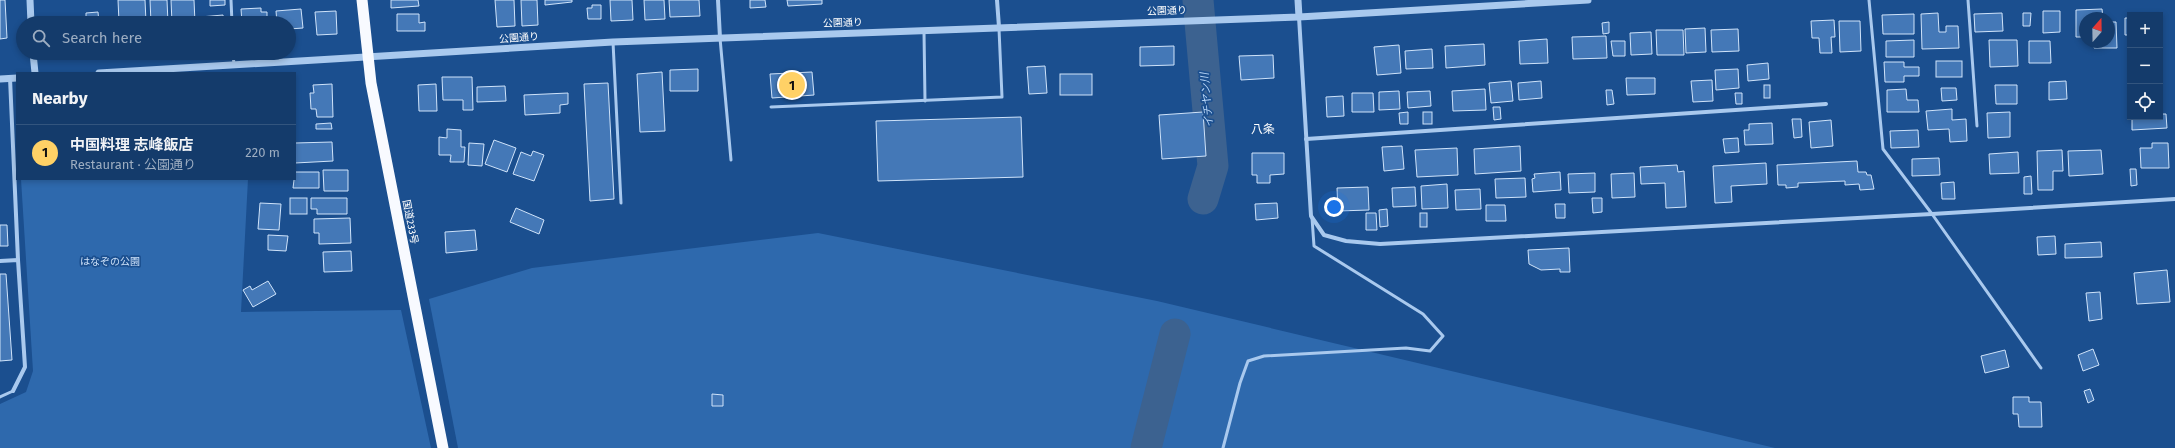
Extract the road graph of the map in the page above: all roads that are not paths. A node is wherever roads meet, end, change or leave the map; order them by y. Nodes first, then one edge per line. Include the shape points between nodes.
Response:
1 (30, 0) edge
2 (231, 0) edge
3 (362, 0) edge
4 (718, 0) edge
5 (997, 0) edge
6 (1298, 0) edge
7 (1588, 0) edge
8 (1869, 0) edge
9 (1968, 0) edge
10 (31, 16) edge
11 (232, 16) edge
12 (1299, 17) junction
13 (999, 27) junction
14 (924, 30) junction
15 (720, 38) junction
16 (613, 42) junction
17 (367, 58) junction
18 (34, 60) edge
19 (234, 60) edge
20 (234, 65) junction
21 (35, 72) edge
22 (116, 72) edge
23 (14, 78) edge
24 (0, 79) edge
25 (925, 100) junction
26 (1826, 104) dead end
27 (771, 107) dead end
28 (1977, 126) dead end
29 (1306, 140) junction
30 (731, 160) dead end
31 (16, 169) edge
32 (16, 180) edge
33 (2175, 199) edge
34 (621, 203) dead end
35 (1932, 214) junction
36 (1311, 216) junction
37 (18, 260) junction
38 (0, 262) edge
39 (2041, 368) dead end
40 (13, 392) joint
41 (0, 397) edge
42 (443, 448) edge
43 (1223, 448) edge

1 - 10 street
2 - 11 lane
3 - 17 highway, 国道233号
4 - 15 street
5 - 13 street
6 - 12 street
7 - 12 street, 公園通り
8 - 35 lane via 1883,149
9 - 28 lane
12 - 13 street, 公園通り
12 - 29 street
13 - 14 street, 公園通り
13 - 25 lane via 1002,97
14 - 15 street, 公園通り
14 - 25 lane
15 - 16 street, 公園通り
15 - 30 lane
16 - 17 street, 公園通り
16 - 34 lane
17 - 20 street, 公園通り
17 - 42 highway, 国道233号
18 - 21 street
19 - 20 lane
20 - 22 street, 公園通り
23 - 24 street
23 - 31 street
25 - 27 lane
26 - 29 street
29 - 36 street
32 - 37 street
33 - 35 street
35 - 36 street via 1380,244 1346,241 1324,235
35 - 39 lane
36 - 43 lane via 1314,246 1423,314 1443,336 1430,351 1406,348 1264,356 1248,361
37 - 38 street
37 - 40 street via 25,367
40 - 41 lane

